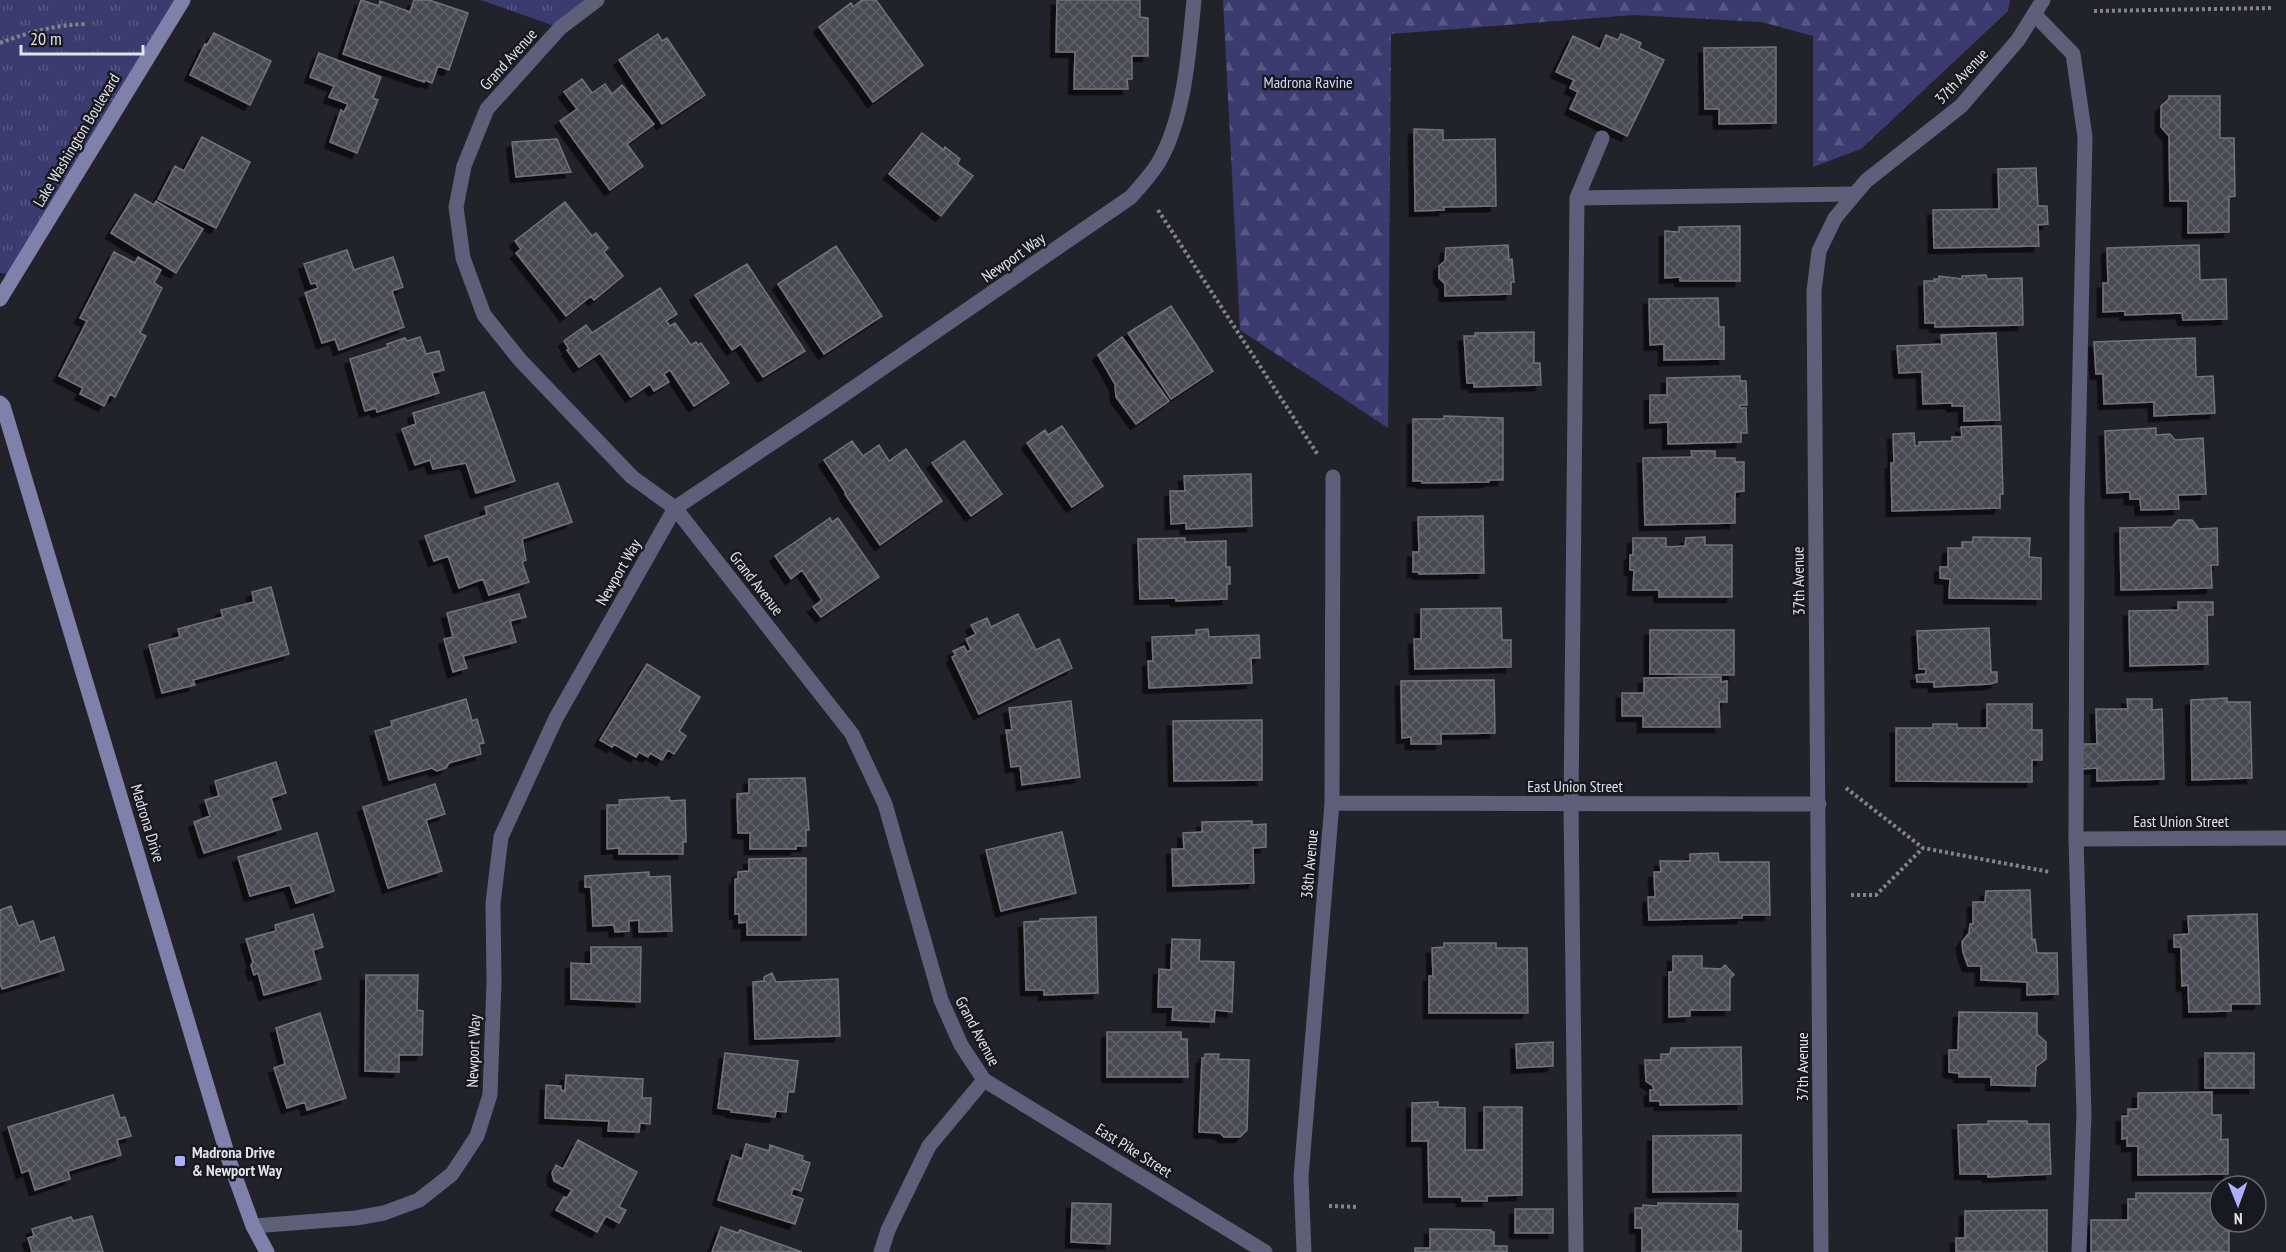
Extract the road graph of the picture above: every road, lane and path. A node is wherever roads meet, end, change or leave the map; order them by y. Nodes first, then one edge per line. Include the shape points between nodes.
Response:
1 (183, 0) edge
2 (597, 0) edge
3 (1194, 0) edge
4 (2043, 0) edge
5 (2274, 8) dead end
6 (2094, 11) dead end
7 (2034, 14) junction
8 (86, 24) dead end
9 (0, 43) edge
10 (1602, 138) dead end
11 (1854, 194) junction
12 (1577, 198) junction
13 (1163, 217) dead end
14 (0, 298) edge
15 (0, 404) edge
16 (1324, 463) dead end
17 (1333, 477) dead end
18 (675, 508) junction
19 (1839, 782) dead end
20 (1332, 803) junction
21 (1819, 804) junction
22 (1571, 805) junction
23 (2286, 838) edge
24 (2076, 839) junction
25 (1923, 848) junction
26 (2055, 873) dead end
27 (1851, 895) dead end
28 (984, 1080) junction
29 (1323, 1206) dead end
30 (1359, 1207) dead end
31 (253, 1226) junction
32 (267, 1252) edge
33 (881, 1252) edge
34 (1265, 1252) edge
35 (1304, 1252) edge
36 (1576, 1252) edge
37 (1821, 1252) edge
38 (2079, 1252) edge

1 - 14 street, Lake Washington Boulevard
2 - 18 street, Grand Avenue via 560,28 487,109 464,166 456,207 464,258 484,315 520,360 632,477
3 - 18 street, Newport Way via 1178,113 1160,161 1131,197
4 - 7 street, 37th Avenue
5 - 6 path
7 - 11 street, 37th Avenue via 2018,40 1961,106
7 - 24 street via 2073,54 2085,137 2077,503
8 - 9 path via 60,25
10 - 12 street
11 - 12 street
11 - 21 street, 37th Avenue via 1835,218 1819,251 1814,291
12 - 22 street
13 - 16 path
15 - 31 street, Madrona Drive via 230,1163
17 - 20 street, 38th Avenue
18 - 28 street, Grand Avenue via 852,734 885,804 941,1000 961,1044
18 - 31 street, Newport Way via 556,718 501,837 493,903 490,1095 477,1136 452,1174 419,1200 356,1218
19 - 25 path
20 - 22 street, East Union Street
20 - 35 street, 38th Avenue via 1301,1177
21 - 22 street, East Union Street
21 - 37 street, 37th Avenue
22 - 36 street
23 - 24 street, East Union Street
24 - 38 street via 2084,1114
25 - 26 path
25 - 27 path via 1876,895
28 - 33 street, Grand Avenue via 929,1146
28 - 34 street, East Pike Street
29 - 30 path
31 - 32 street, Madrona Drive

